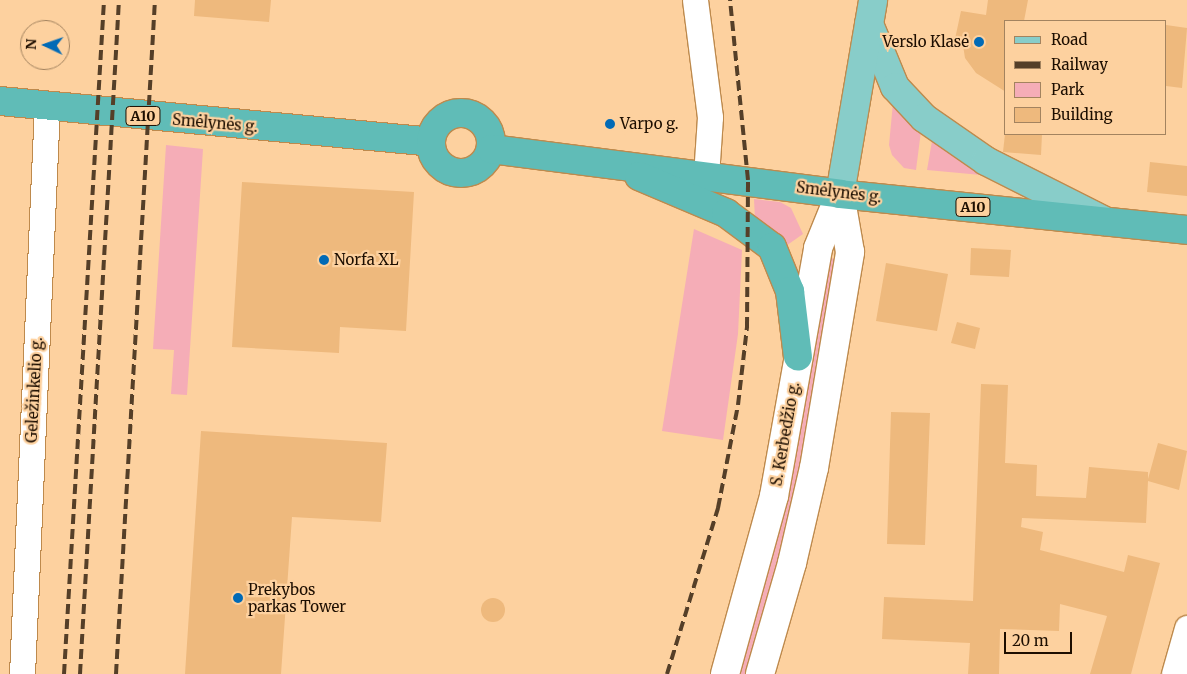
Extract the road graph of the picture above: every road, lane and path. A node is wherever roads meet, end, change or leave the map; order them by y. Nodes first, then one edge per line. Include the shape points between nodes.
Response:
1 (695, 0) edge
2 (871, 12) edge
3 (0, 100) edge
4 (47, 106) junction
5 (430, 142) junction
6 (491, 149) junction
7 (620, 167) junction
8 (706, 176) junction
9 (840, 194) junction
10 (1106, 221) junction
11 (1187, 230) edge
12 (798, 357) junction
13 (1187, 628) edge
14 (22, 674) edge
15 (725, 674) edge
16 (760, 674) edge
17 (1174, 674) edge

1 - 8 street via 710,118
2 - 9 main road, S. Kerbedžio g.
2 - 10 main road via 895,87 924,118 986,161
3 - 4 highway, Smėlynės g. / A10
4 - 5 highway, Smėlynės g. / A10
4 - 14 street, Geležinkelio g.
5 - 6 highway via 439,164 461,173 483,164
5 - 6 highway via 442,118 460,112 484,123
6 - 7 highway, Smėlynės g. / A10
7 - 8 highway, Smėlynės g. / A10
7 - 12 highway via 726,214 772,246 790,291
8 - 9 highway, Smėlynės g. / A10
9 - 10 highway, Smėlynės g. / A10
9 - 12 main road, S. Kerbedžio g. via 818,248
9 - 16 main road, S. Kerbedžio g. via 850,252 814,468 792,563
10 - 11 highway, Smėlynės g. / A10
12 - 15 main road, S. Kerbedžio g. via 774,496
13 - 17 street

